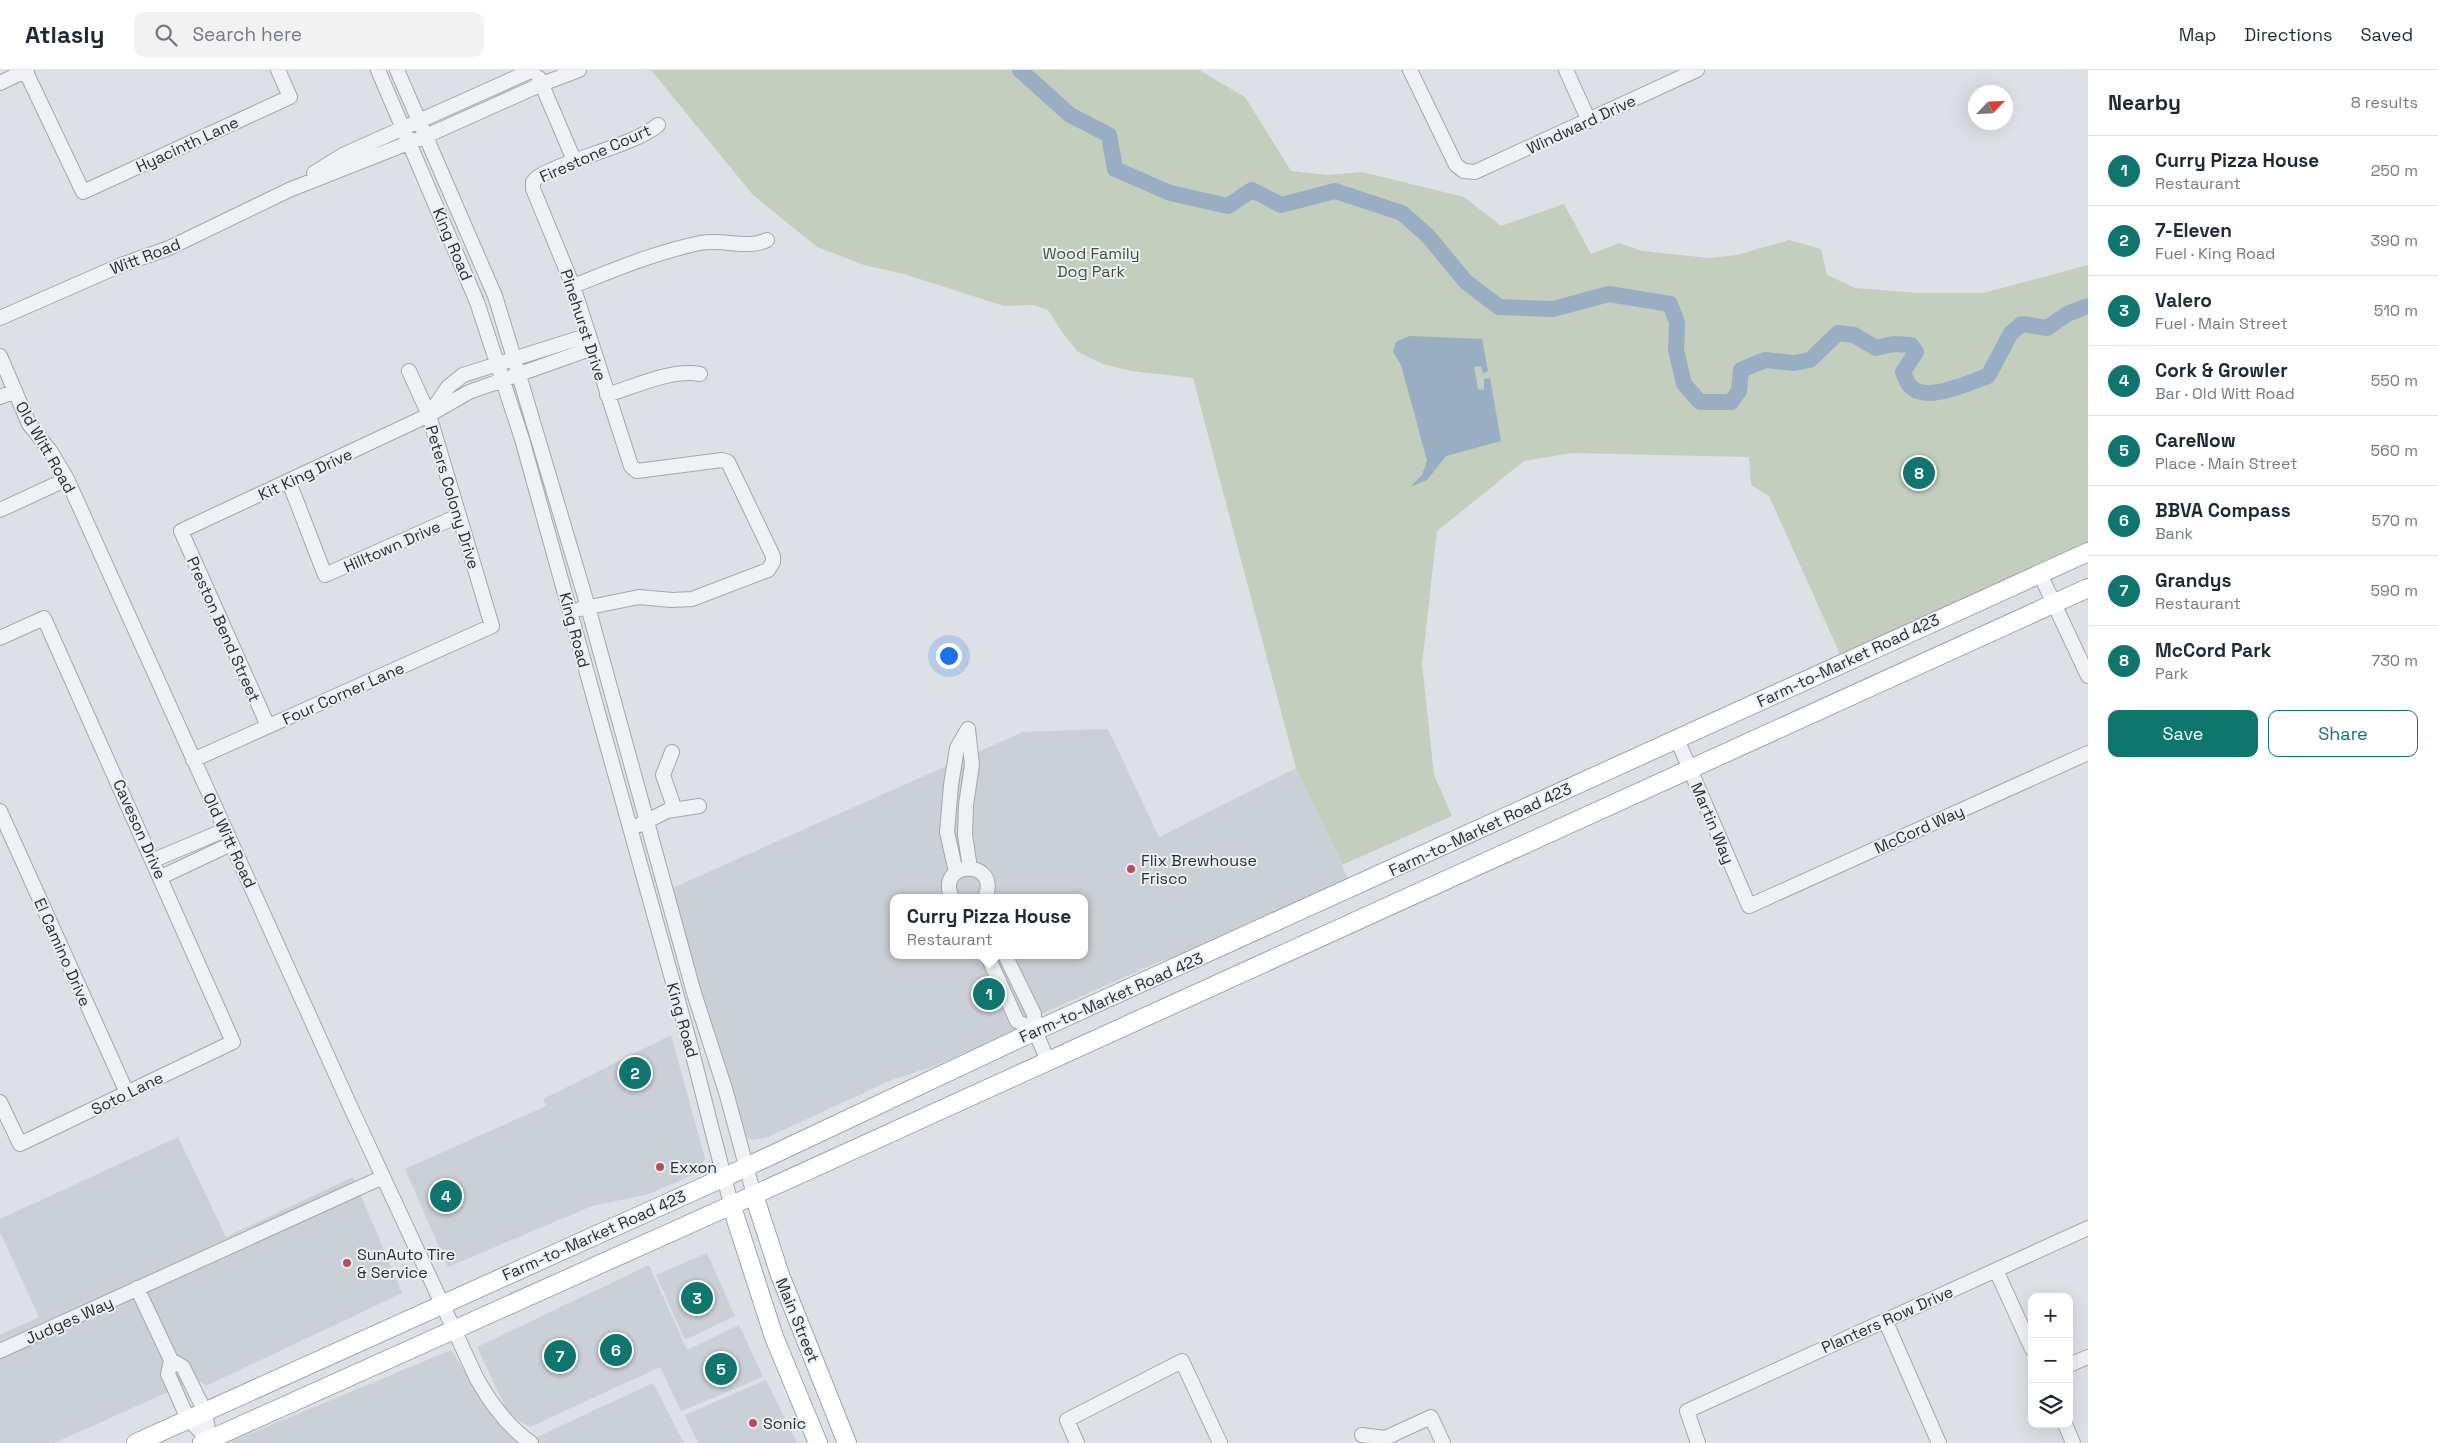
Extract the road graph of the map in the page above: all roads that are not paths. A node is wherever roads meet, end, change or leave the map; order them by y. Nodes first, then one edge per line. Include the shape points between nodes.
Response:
1 (26, 70) edge
2 (278, 70) edge
3 (378, 70) edge
4 (397, 70) edge
5 (534, 70) edge
6 (580, 70) edge
7 (1410, 70) edge
8 (1566, 70) edge
9 (1697, 70) edge
10 (0, 83) edge
11 (542, 84) junction
12 (420, 121) junction
13 (1589, 121) junction
14 (658, 125) dead end
15 (404, 128) junction
16 (426, 136) junction
17 (410, 142) junction
18 (574, 160) junction
19 (533, 182) joint
20 (289, 190) junction
21 (768, 240) dead end
22 (573, 286) junction
23 (0, 318) edge
24 (591, 341) junction
25 (0, 356) edge
26 (514, 358) junction
27 (498, 363) junction
28 (409, 371) dead end
29 (519, 374) junction
30 (700, 374) dead end
31 (503, 380) junction
32 (15, 391) junction
33 (607, 395) junction
34 (0, 397) edge
35 (429, 415) junction
36 (67, 479) junction
37 (288, 482) junction
38 (0, 510) edge
39 (458, 516) junction
40 (181, 531) joint
41 (2088, 552) edge
42 (2040, 574) junction
43 (2088, 588) edge
44 (2054, 604) junction
45 (588, 607) junction
46 (570, 612) junction
47 (492, 626) joint
48 (0, 638) edge
49 (2088, 676) edge
50 (268, 726) junction
51 (1677, 739) junction
52 (672, 752) dead end
53 (2088, 753) edge
54 (193, 760) junction
55 (1690, 769) junction
56 (700, 806) dead end
57 (675, 810) junction
58 (0, 811) edge
59 (646, 822) junction
60 (628, 828) junction
61 (225, 830) junction
62 (231, 844) junction
63 (154, 860) junction
64 (970, 868) junction
65 (956, 872) junction
66 (161, 877) junction
67 (951, 894) edge
68 (986, 894) edge
69 (1749, 906) joint
70 (989, 959) edge
71 (1007, 959) edge
72 (1035, 1031) junction
73 (707, 1034) junction
74 (689, 1040) junction
75 (233, 1042) joint
76 (1048, 1061) junction
77 (127, 1093) junction
78 (0, 1102) edge
79 (745, 1167) junction
80 (383, 1177) junction
81 (725, 1177) junction
82 (754, 1195) junction
83 (731, 1204) junction
84 (2088, 1228) edge
85 (1996, 1270) junction
86 (137, 1288) junction
87 (443, 1303) junction
88 (1885, 1320) junction
89 (454, 1328) junction
90 (2028, 1340) edge
91 (0, 1351) edge
92 (2088, 1357) edge
93 (171, 1360) junction
94 (2073, 1363) edge
95 (204, 1412) junction
96 (188, 1419) junction
97 (2067, 1428) edge
98 (1362, 1435) dead end
99 (207, 1442) edge
100 (136, 1443) edge
101 (531, 1443) edge
102 (818, 1443) edge
103 (847, 1443) edge
104 (1077, 1443) edge
105 (1220, 1443) edge
106 (1443, 1443) edge
107 (1698, 1443) edge
108 (1939, 1443) edge
109 (2073, 1443) edge

1 - 2 street, Hyacinth Lane via 83,192 290,96
1 - 10 street
3 - 15 street, King Road
4 - 12 street, King Road
5 - 11 street
5 - 12 street, Witt Road
6 - 11 street, Witt Road
7 - 13 street, Windward Drive via 1456,165 1464,171 1475,172
8 - 13 street
9 - 13 street, Windward Drive
11 - 16 street, Witt Road
11 - 18 street
12 - 15 street, Witt Road
12 - 16 street, King Road
14 - 18 street, Firestone Court via 641,136
15 - 17 street, King Road
15 - 20 street, Witt Road via 343,155
16 - 17 street, Witt Road
16 - 26 street, King Road via 495,296
17 - 20 street, Witt Road
17 - 27 street, King Road via 477,302
18 - 19 street, Firestone Court via 540,175
19 - 22 street, Pinehurst Drive via 535,196
20 - 23 street, Witt Road via 169,248 121,265
21 - 22 street via 759,244 703,242 675,248
22 - 24 street, Pinehurst Drive
24 - 26 street
24 - 29 street, Kit King Drive
24 - 33 street, Pinehurst Drive
25 - 32 street, Old Witt Road
26 - 27 street
26 - 29 street, King Road
27 - 31 street, King Road
27 - 35 street via 463,375 448,387
28 - 35 street, Peters Colony Drive
29 - 31 street, Kit King Drive
29 - 45 street, King Road
30 - 33 street via 676,374
31 - 35 street, Kit King Drive via 469,392
31 - 46 street, King Road
32 - 34 street
32 - 36 street, Old Witt Road via 30,424
33 - 45 street, Pinehurst Drive via 633,468 637,471 722,460 728,462 773,562 768,570 755,576 692,599 639,597
35 - 37 street, Kit King Drive
35 - 39 street, Peters Colony Drive
36 - 38 street
36 - 54 street, Old Witt Road
37 - 39 street, Hilltown Drive via 325,576
37 - 40 street, Kit King Drive
39 - 47 street, Peters Colony Drive
40 - 50 street, Preston Bend Street
41 - 42 main road, Farm-to-Market Road 423
42 - 44 street
42 - 51 main road, Farm-to-Market Road 423
43 - 44 main road, Farm-to-Market Road 423
44 - 49 street
44 - 55 main road, Farm-to-Market Road 423
45 - 46 street
45 - 59 street, King Road
46 - 60 street, King Road
47 - 50 street, Four Corner Lane
48 - 63 street, Caveson Drive via 44,618
50 - 54 street, Four Corner Lane
51 - 55 street, Martin Way
51 - 72 main road, Farm-to-Market Road 423
52 - 57 street via 663,775
53 - 69 street, McCord Way
54 - 61 street, Old Witt Road
55 - 69 street, Martin Way
55 - 76 main road, Farm-to-Market Road 423
56 - 57 street
57 - 59 street
58 - 77 street, El Camino Drive
59 - 60 street
59 - 73 street, King Road
60 - 74 street, King Road
61 - 62 street, Old Witt Road
61 - 63 street
62 - 66 street
62 - 80 street, Old Witt Road
63 - 66 street, Caveson Drive
64 - 65 street
64 - 65 street via 965,835 972,765 968,729 957,748 951,784 947,832
64 - 68 street via 986,879
65 - 67 street via 949,883
66 - 75 street, Caveson Drive
70 - 72 street via 1017,1021
71 - 72 street via 1034,1014
72 - 76 street
72 - 79 main road, Farm-to-Market Road 423
73 - 74 street
73 - 79 street, King Road
74 - 81 street, King Road
75 - 77 street, Soto Lane
76 - 82 main road, Farm-to-Market Road 423
77 - 78 street, Soto Lane via 20,1144
79 - 81 main road, Farm-to-Market Road 423
79 - 82 street, King Road
80 - 86 street, Judges Way
80 - 87 street, Old Witt Road
81 - 83 street, King Road
81 - 87 main road, Farm-to-Market Road 423
82 - 83 main road, Farm-to-Market Road 423
82 - 103 main road, Main Street via 780,1276
83 - 89 main road, Farm-to-Market Road 423
83 - 102 main road, Main Street via 774,1337
84 - 85 street, Planters Row Drive
85 - 88 street, Planters Row Drive
85 - 90 street
86 - 91 street, Judges Way
86 - 93 street
87 - 89 street, Old Witt Road
87 - 95 main road, Farm-to-Market Road 423
88 - 107 street, Planters Row Drive via 1686,1411
88 - 108 street
89 - 99 main road, Farm-to-Market Road 423
89 - 101 street, Old Witt Road via 490,1403 517,1433
92 - 94 street
93 - 95 street via 182,1367
93 - 96 street via 168,1374
95 - 96 main road, Farm-to-Market Road 423
95 - 99 street
96 - 99 street
96 - 100 main road, Farm-to-Market Road 423
97 - 109 street
98 - 106 street via 1385,1438 1431,1417
104 - 105 street via 1067,1420 1182,1361

